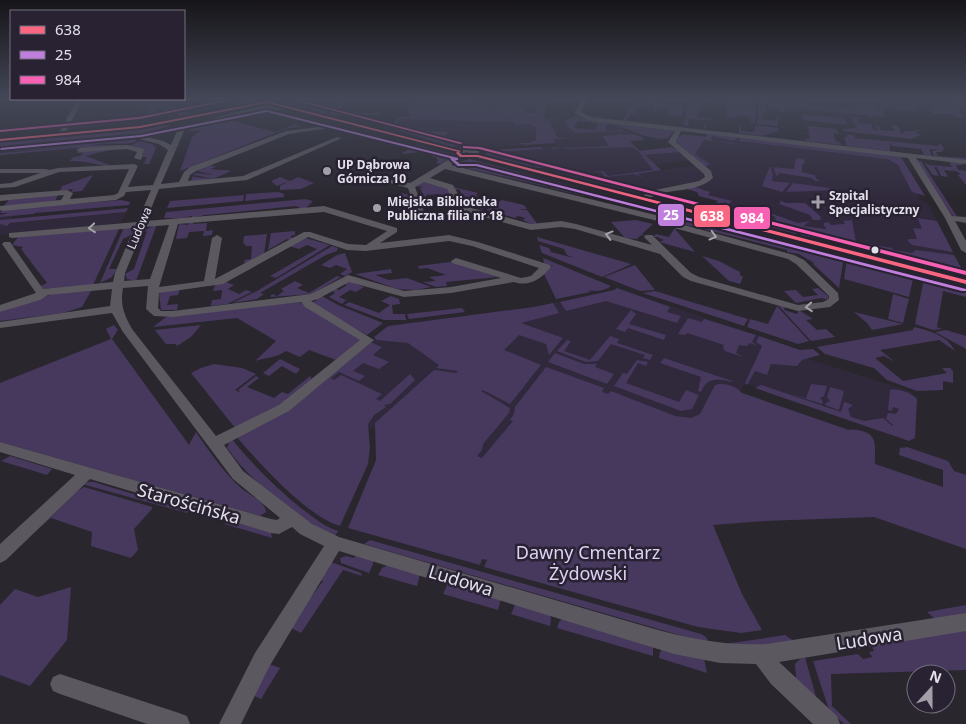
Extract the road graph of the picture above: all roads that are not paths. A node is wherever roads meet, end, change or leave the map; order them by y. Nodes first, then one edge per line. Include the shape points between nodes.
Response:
1 (87, 133) edge
2 (151, 133) edge
3 (180, 133) edge
4 (286, 133) edge
5 (381, 133) edge
6 (677, 133) edge
7 (721, 133) edge
8 (61, 135) joint
9 (124, 137) junction
10 (339, 138) dead end
11 (0, 140) edge
12 (327, 142) junction
13 (0, 148) edge
14 (296, 148) dead end
15 (172, 149) junction
16 (460, 154) junction
17 (910, 155) junction
18 (0, 156) edge
19 (136, 162) junction
20 (966, 162) edge
21 (444, 166) junction
22 (2, 171) dead end
23 (54, 171) junction
24 (424, 179) junction
25 (386, 181) dead end
26 (182, 185) junction
27 (0, 186) edge
28 (411, 186) junction
29 (156, 187) junction
30 (122, 190) junction
31 (0, 198) edge
32 (643, 199) junction
33 (64, 202) junction
34 (3, 208) dead end
35 (682, 209) junction
36 (422, 216) dead end
37 (949, 218) junction
38 (966, 220) edge
39 (174, 222) junction
40 (667, 222) junction
41 (141, 224) junction
42 (217, 238) dead end
43 (5, 241) edge
44 (645, 241) junction
45 (366, 248) junction
46 (966, 250) edge
47 (456, 261) dead end
48 (513, 280) junction
49 (966, 282) edge
50 (209, 284) junction
51 (117, 286) junction
52 (153, 287) junction
53 (45, 292) junction
54 (304, 298) junction
55 (116, 308) junction
56 (0, 309) edge
57 (0, 325) edge
58 (214, 444) junction
59 (0, 447) edge
60 (86, 473) junction
61 (291, 519) junction
62 (335, 543) junction
63 (0, 555) edge
64 (966, 622) edge
65 (761, 655) junction
66 (60, 684) dead end
67 (179, 724) edge
68 (230, 724) edge
69 (829, 724) edge

1 - 8 street
2 - 9 street
3 - 15 street, Ludowa
4 - 26 street via 193,169
5 - 16 street
6 - 32 street via 672,142 708,173 709,178 655,192
7 - 17 street
8 - 11 street
9 - 13 street
9 - 15 street via 155,140
10 - 12 street
12 - 14 street via 310,142
12 - 26 street via 244,178
15 - 29 street, Ludowa
16 - 21 street
16 - 32 street
17 - 20 street
17 - 37 street
18 - 19 street via 106,148
19 - 23 street
19 - 30 street
21 - 24 street
21 - 40 street
22 - 23 street
23 - 27 street
24 - 28 street
44 -> 24 street via 569,225 531,227 470,210 459,205 450,187
25 - 28 street
26 - 29 street
28 - 36 street
29 - 30 street
29 - 41 street, Ludowa
30 - 33 street via 116,197
31 - 33 street via 67,192
32 - 35 street
33 - 34 street
35 - 40 street
35 - 49 street
37 - 38 street
37 - 46 street
39 - 41 street
39 - 45 street via 326,209 394,230
39 - 52 street
40 - 44 street
40 -> 44 street via 791,257 829,289 834,300 826,305 798,308 690,277 663,251
41 -> 43 street
41 - 51 street, Ludowa
42 - 50 street
43 - 53 street via 37,289
45 - 48 street via 449,238 546,267 530,281
45 - 50 street via 348,247 307,234 228,279
47 - 48 street
48 - 54 street via 404,294 348,278 322,294
50 - 52 street
51 - 52 street
51 - 53 street
51 - 55 street, Ludowa
52 - 54 street via 152,309 162,315
53 - 56 street
54 - 58 street via 309,305 368,340 284,408
55 - 57 street
55 - 58 street, Ludowa via 127,330
58 - 61 street, Ludowa via 243,480
59 - 60 street, Starościńska
60 - 61 street, Starościńska via 271,526 279,527
60 - 63 street
61 - 62 street, Ludowa via 315,535
62 - 65 street, Ludowa via 682,645 719,654
62 - 68 street via 262,660
64 - 65 street, Ludowa
65 - 69 street via 778,677
66 - 67 street

